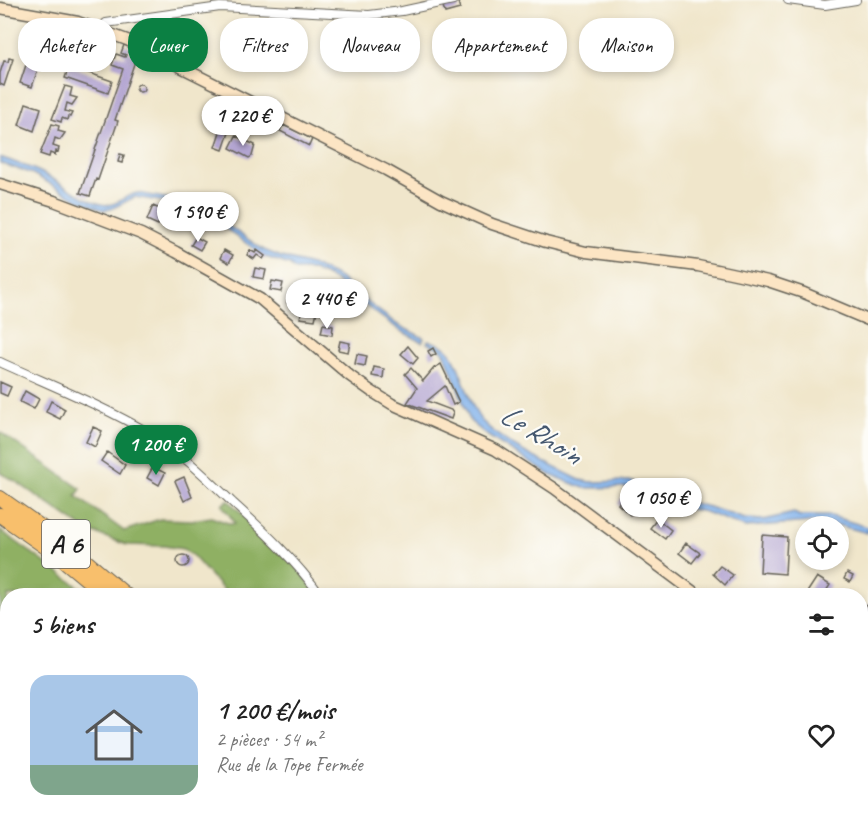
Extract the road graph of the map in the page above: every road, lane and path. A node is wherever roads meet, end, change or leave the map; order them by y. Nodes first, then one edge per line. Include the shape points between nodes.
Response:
1 (453, 0) edge
2 (788, 0) edge
3 (856, 0) edge
4 (0, 8) edge
5 (56, 18) edge
6 (116, 23) edge
7 (116, 36) edge
8 (0, 184) edge
9 (868, 320) edge
10 (0, 362) edge
11 (0, 498) edge
12 (0, 515) edge
13 (98, 588) edge
14 (118, 588) edge
15 (315, 588) edge
16 (688, 588) edge

1 - 6 street via 369,15 220,7
2 - 3 street via 825,5
4 - 5 street
7 - 9 street via 492,224 586,252 690,265 768,281
8 - 16 street via 163,244 260,299 371,391 496,450
10 - 15 street via 108,411 166,444 253,521
11 - 14 highway, A 6 via 61,540
12 - 13 highway, A 6 via 60,556

